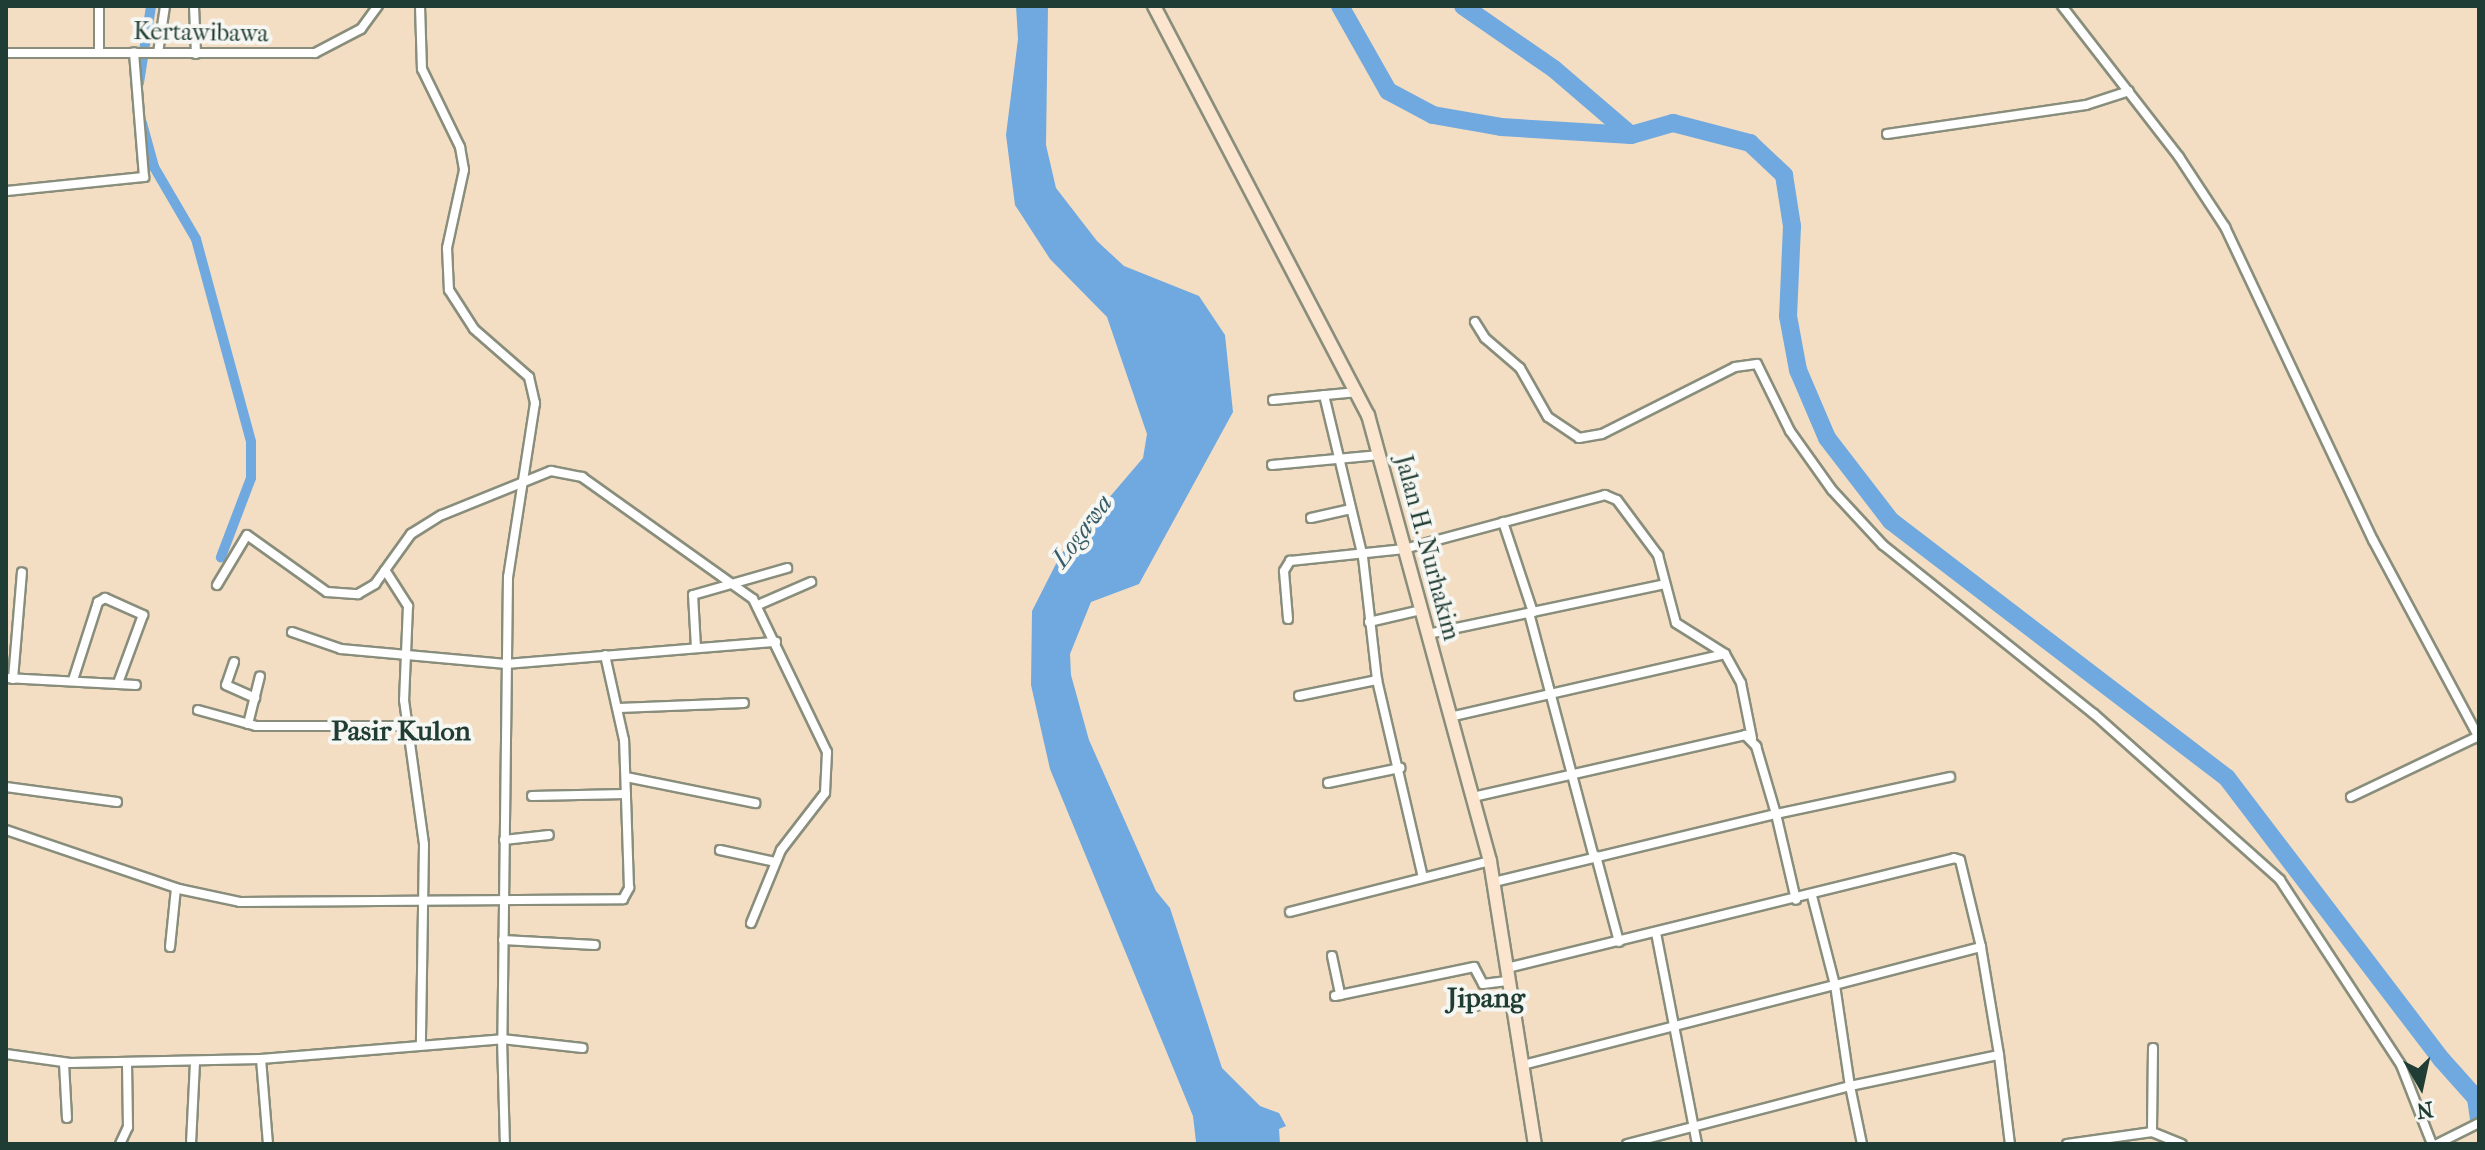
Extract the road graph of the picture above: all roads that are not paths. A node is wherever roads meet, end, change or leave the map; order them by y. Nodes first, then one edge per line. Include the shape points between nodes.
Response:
1 (99, 6) edge
2 (165, 6) edge
3 (194, 6) edge
4 (378, 6) edge
5 (420, 6) edge
6 (1154, 6) edge
7 (2062, 6) edge
8 (99, 52) junction
9 (136, 52) junction
10 (6, 53) edge
11 (155, 53) junction
12 (194, 54) junction
13 (2129, 91) junction
14 (1887, 134) dead end
15 (6, 191) edge
16 (1475, 322) dead end
17 (1359, 392) junction
18 (1324, 395) junction
19 (1273, 400) dead end
20 (1380, 455) junction
21 (1337, 460) junction
22 (1272, 465) dead end
23 (522, 486) junction
24 (1351, 509) junction
25 (1311, 518) dead end
26 (1503, 522) junction
27 (1404, 549) junction
28 (1363, 557) junction
29 (787, 568) dead end
30 (22, 572) dead end
31 (389, 574) junction
32 (811, 582) dead end
33 (728, 583) junction
34 (1665, 584) junction
35 (217, 585) dead end
36 (758, 605) junction
37 (1421, 610) junction
38 (1531, 612) junction
39 (1288, 619) dead end
40 (1369, 622) junction
41 (292, 632) dead end
42 (1428, 634) junction
43 (772, 643) junction
44 (696, 648) junction
45 (1725, 654) junction
46 (605, 655) junction
47 (405, 658) junction
48 (234, 662) dead end
49 (506, 664) junction
50 (260, 676) dead end
51 (10, 678) edge
52 (73, 680) junction
53 (1377, 680) junction
54 (118, 683) junction
55 (136, 685) dead end
56 (1551, 695) junction
57 (1299, 696) dead end
58 (255, 698) junction
59 (744, 703) dead end
60 (619, 708) junction
61 (198, 710) dead end
62 (1450, 717) junction
63 (248, 724) junction
64 (407, 726) junction
65 (2479, 737) edge
66 (1752, 738) junction
67 (1400, 768) junction
68 (1571, 774) junction
69 (626, 777) junction
70 (1950, 777) dead end
71 (1328, 783) dead end
72 (6, 787) edge
73 (626, 794) junction
74 (532, 796) dead end
75 (1473, 797) junction
76 (2351, 797) dead end
77 (117, 802) dead end
78 (755, 803) dead end
79 (1776, 814) junction
80 (6, 830) edge
81 (549, 835) dead end
82 (504, 840) junction
83 (720, 850) dead end
84 (1595, 857) junction
85 (770, 861) junction
86 (1490, 861) junction
87 (1423, 877) junction
88 (1494, 882) junction
89 (176, 888) junction
90 (1812, 896) junction
91 (503, 897) junction
92 (1796, 900) junction
93 (425, 902) junction
94 (1290, 912) dead end
95 (751, 923) dead end
96 (1656, 933) junction
97 (503, 940) junction
98 (1619, 942) junction
99 (595, 945) dead end
100 (170, 947) dead end
101 (1981, 947) junction
102 (1332, 956) dead end
103 (1508, 974) junction
104 (1835, 985) junction
105 (1511, 999) junction
106 (1468, 1007) dead end
107 (1670, 1023) junction
108 (502, 1039) junction
109 (421, 1043) junction
110 (582, 1048) dead end
111 (2153, 1048) dead end
112 (6, 1054) edge
113 (1999, 1055) junction
114 (261, 1059) junction
115 (195, 1061) junction
116 (127, 1062) junction
117 (64, 1063) junction
118 (1523, 1065) junction
119 (1850, 1086) junction
120 (67, 1118) dead end
121 (2475, 1125) edge
122 (1693, 1128) junction
123 (2152, 1132) junction
124 (120, 1144) edge
125 (191, 1144) edge
126 (268, 1144) edge
127 (505, 1144) edge
128 (1535, 1144) edge
129 (1627, 1144) edge
130 (1697, 1144) edge
131 (1862, 1144) edge
132 (2010, 1144) edge
133 (2067, 1144) edge
134 (2182, 1144) edge
135 (2434, 1144) edge

1 - 8 street
2 - 11 street
3 - 12 street
4 - 12 street, Kertawibawa via 361,29 315,53
5 - 23 street via 422,69 460,147 464,170 447,248 449,290 474,329 529,377 535,416
6 - 17 main road, Jalan H. Nurhakim
7 - 13 street
8 - 9 street, Kertawibawa
8 - 10 street, Kertawibawa
9 - 11 street, Kertawibawa
9 - 15 street via 144,177
11 - 12 street, Kertawibawa
13 - 14 street via 2086,105
13 - 65 street via 2225,227 2373,540
16 - 135 street via 1485,338 1520,368 1548,417 1579,438 1602,434 1735,367 1757,364 1790,431 1832,490 1883,545 2165,776 2292,895 2412,1083
17 - 18 street
17 - 20 main road, Jalan H. Nurhakim
18 - 19 street
18 - 21 street
20 - 21 street
20 - 27 main road, Jalan H. Nurhakim
21 - 22 street
21 - 24 street
23 - 31 street via 419,528
23 - 33 street via 560,470 582,477
23 - 49 street via 509,568
24 - 25 street
24 - 28 street
26 - 27 street
26 - 34 street via 1611,496 1658,555
26 - 38 street
27 - 28 street
27 - 37 main road, Jalan H. Nurhakim
28 - 39 street via 1290,561 1284,571
28 - 40 street
29 - 33 street
30 - 51 street
31 - 35 street via 358,594 336,595 312,584 252,538
31 - 47 street via 408,606
32 - 36 street
33 - 36 street
33 - 44 street via 691,597
34 - 38 street
34 - 45 street via 1676,623
36 - 43 street
37 - 40 street
37 - 42 main road, Jalan H. Nurhakim
38 - 42 street
38 - 56 street
40 - 53 street
41 - 47 street via 341,649
42 - 62 main road, Jalan H. Nurhakim
43 - 44 street
43 - 85 street via 827,752 829,779 825,793
44 - 46 street
45 - 56 street
45 - 66 street via 1741,683
46 - 49 street
46 - 60 street
47 - 49 street
47 - 64 street
48 - 58 street via 226,685
49 - 82 street
50 - 58 street
51 - 52 street
52 - 54 street
52 - 54 street via 98,602 105,598 143,615
53 - 57 street
53 - 67 street
54 - 55 street
56 - 62 street
56 - 68 street
58 - 63 street
59 - 60 street
60 - 69 street
61 - 63 street
62 - 75 main road, Jalan H. Nurhakim
63 - 64 street
64 - 93 street via 422,832
65 - 76 street
66 - 68 street via 1699,743
66 - 79 street
67 - 71 street
67 - 87 street
68 - 75 street
68 - 84 street
69 - 73 street
69 - 78 street
70 - 79 street
72 - 77 street
73 - 74 street
73 - 91 street via 628,897
75 - 86 main road, Jalan H. Nurhakim
79 - 84 street
79 - 92 street
80 - 89 street
81 - 82 street
82 - 91 street
83 - 85 street
84 - 88 street
84 - 98 street
85 - 95 street
86 - 87 street
86 - 88 main road, Jalan H. Nurhakim
87 - 94 street
88 - 103 main road, Jalan H. Nurhakim
89 - 93 street via 240,902
89 - 100 street
90 - 92 street
90 - 101 street via 1958,859
90 - 104 street
91 - 93 street
91 - 97 street
92 - 96 street
93 - 109 street
96 - 98 street
96 - 107 street
97 - 99 street
97 - 108 street
98 - 103 street
101 - 104 street
101 - 113 street
102 - 103 street via 1337,996 1474,967 1483,984
103 - 105 main road, Jalan H. Nurhakim
104 - 107 street
104 - 119 street
105 - 106 street
105 - 118 main road, Jalan H. Nurhakim
107 - 118 street
107 - 122 street
108 - 109 street
108 - 110 street
108 - 127 street
109 - 114 street
111 - 123 street
112 - 117 street
113 - 119 street via 1926,1066
113 - 132 street
114 - 115 street
114 - 126 street
115 - 116 street
115 - 125 street
116 - 117 street
116 - 124 street via 128,1127
117 - 120 street
118 - 128 main road, Jalan H. Nurhakim
119 - 122 street
119 - 131 street
121 - 135 street
122 - 129 street
122 - 130 street
123 - 133 street
123 - 134 street

